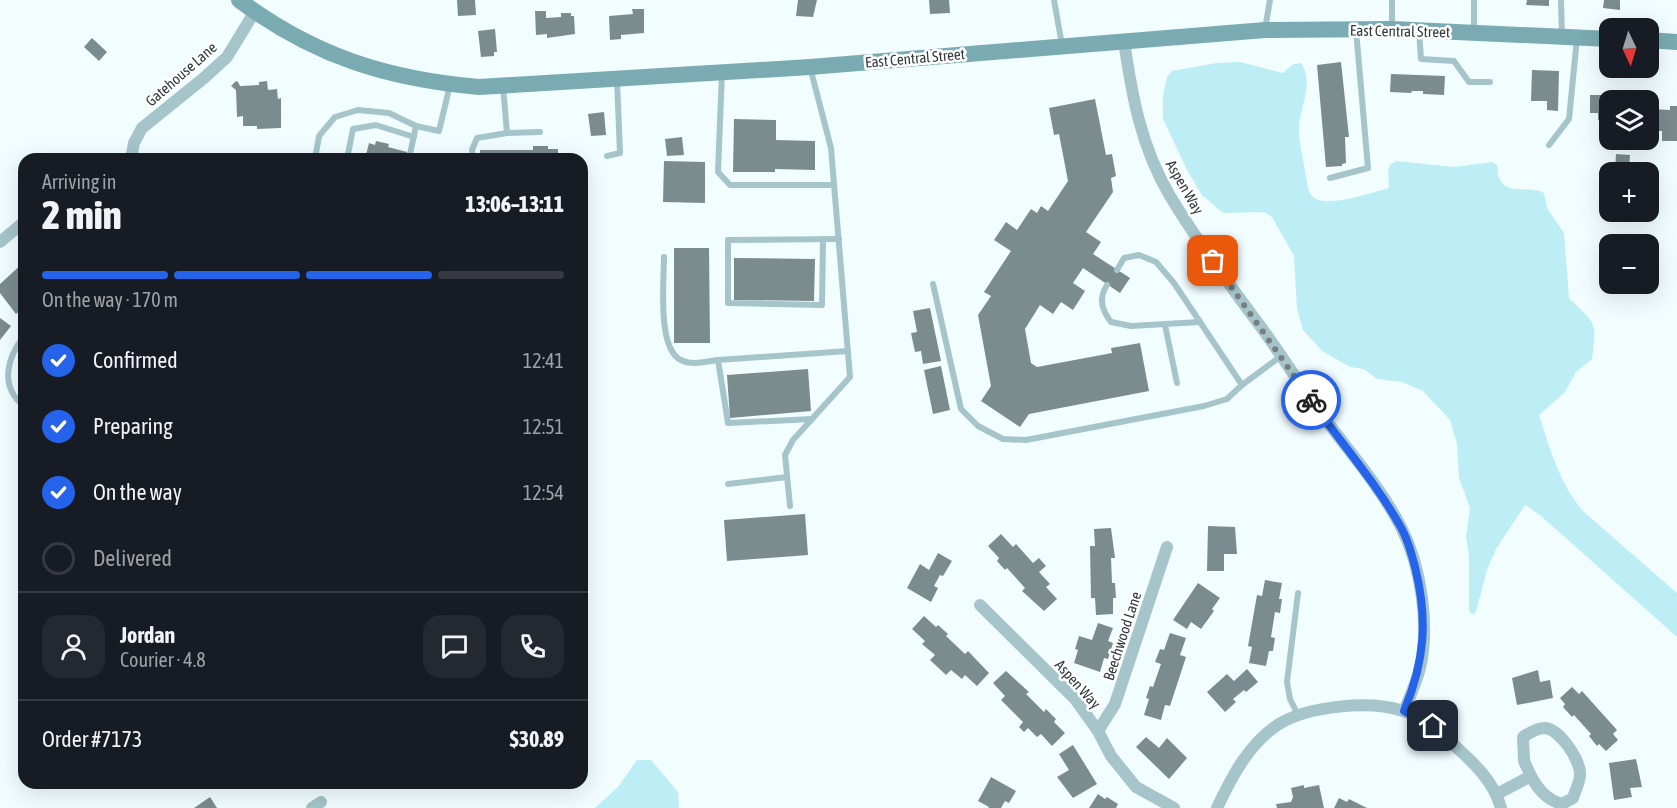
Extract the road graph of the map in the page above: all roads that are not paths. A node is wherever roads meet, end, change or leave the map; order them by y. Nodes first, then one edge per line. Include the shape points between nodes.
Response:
1 (239, 0) edge
2 (1054, 0) edge
3 (1270, 0) edge
4 (1392, 0) edge
5 (1474, 0) edge
6 (1561, 0) edge
7 (255, 11) junction
8 (1356, 29) junction
9 (1392, 29) junction
10 (1265, 30) junction
11 (1419, 30) junction
12 (1474, 33) junction
13 (1569, 37) junction
14 (1599, 38) edge
15 (1124, 41) junction
16 (1659, 41) edge
17 (1677, 42) edge
18 (1062, 46) junction
19 (810, 67) junction
20 (723, 72) junction
21 (617, 79) junction
22 (1490, 82) dead end
23 (450, 85) junction
24 (503, 86) junction
25 (416, 126) junction
26 (540, 132) dead end
27 (507, 133) junction
28 (414, 137) junction
29 (1549, 145) dead end
30 (132, 153) edge
31 (316, 153) edge
32 (348, 153) edge
33 (410, 153) edge
34 (472, 153) edge
35 (607, 156) dead end
36 (1330, 178) dead end
37 (834, 185) junction
38 (18, 227) edge
39 (823, 239) junction
40 (839, 239) junction
41 (0, 242) edge
42 (664, 257) dead end
43 (1117, 270) dead end
44 (933, 284) dead end
45 (1107, 285) dead end
46 (1200, 322) junction
47 (1165, 325) junction
48 (18, 345) edge
49 (848, 351) junction
50 (1281, 356) junction
51 (718, 360) junction
52 (1177, 384) dead end
53 (1242, 386) junction
54 (18, 401) edge
55 (812, 419) junction
56 (787, 477) junction
57 (728, 484) dead end
58 (790, 506) dead end
59 (1167, 547) dead end
60 (1298, 593) dead end
61 (980, 605) dead end
62 (1404, 711) junction
63 (1298, 716) junction
64 (1098, 731) junction
65 (1531, 776) junction
66 (1497, 794) junction
67 (1174, 808) edge
68 (1217, 808) edge
69 (1501, 808) edge

1 - 7 main road, East Central Street
2 - 18 lane
3 - 10 lane
4 - 9 lane
5 - 12 lane
6 - 13 lane
7 - 23 main road, East Central Street via 304,42 344,59 393,75
7 - 30 street, Gatehouse Lane via 226,57 142,128
8 - 9 main road, East Central Street
8 - 10 main road, East Central Street
8 - 36 lane via 1368,168
9 - 11 main road, East Central Street
10 - 15 main road, East Central Street
11 - 12 main road, East Central Street
11 - 22 lane via 1420,59 1454,61 1469,82
12 - 13 main road, East Central Street
13 - 14 main road, East Central Street
13 - 29 lane via 1569,119
15 - 18 main road, East Central Street
15 - 50 street, Aspen Way via 1133,103 1148,152 1169,195
16 - 17 main road
18 - 19 main road, East Central Street
19 - 20 main road, East Central Street
19 - 37 lane via 831,148
20 - 21 main road, East Central Street
20 - 37 lane via 718,172 730,185
21 - 24 main road, East Central Street
21 - 35 lane via 620,153
23 - 24 main road, East Central Street
23 - 25 lane via 439,131
24 - 27 lane
25 - 28 lane
25 - 31 lane via 389,113 358,110 335,117 319,136
26 - 27 lane
27 - 34 lane via 477,138
28 - 32 lane via 376,125 353,129
28 - 33 lane
37 - 40 lane
38 - 41 street
39 - 39 lane via 728,240 728,303 822,305
39 - 40 lane
40 - 49 lane
42 - 51 lane via 666,341 671,352 681,361
43 - 46 lane via 1124,258 1139,255 1156,262
44 - 53 lane via 961,408 978,426 1003,439 1026,440 1204,406 1227,399
45 - 47 lane via 1102,309 1111,322
46 - 47 lane
46 - 53 lane
47 - 52 lane
48 - 54 lane via 11,356 7,382
49 - 51 lane
49 - 55 lane via 850,377
50 - 53 lane
50 - 62 street, Aspen Way via 1365,471 1409,544 1422,596 1424,642 1420,668
51 - 55 lane via 728,423
55 - 56 lane via 785,455
56 - 57 lane
56 - 58 lane
59 - 64 street, Beechwood Lane via 1115,704
60 - 63 lane via 1287,682
61 - 64 street, Aspen Way via 1075,699
62 - 63 street via 1341,705
62 - 66 street via 1433,726 1477,765
63 - 68 street via 1278,725 1244,759
64 - 67 street, Aspen Way via 1111,756 1136,787
65 - 65 street via 1537,788 1555,802 1562,804 1573,798 1580,775 1578,763 1562,737 1552,730 1544,728 1522,737 1524,762
65 - 66 street
66 - 69 street

